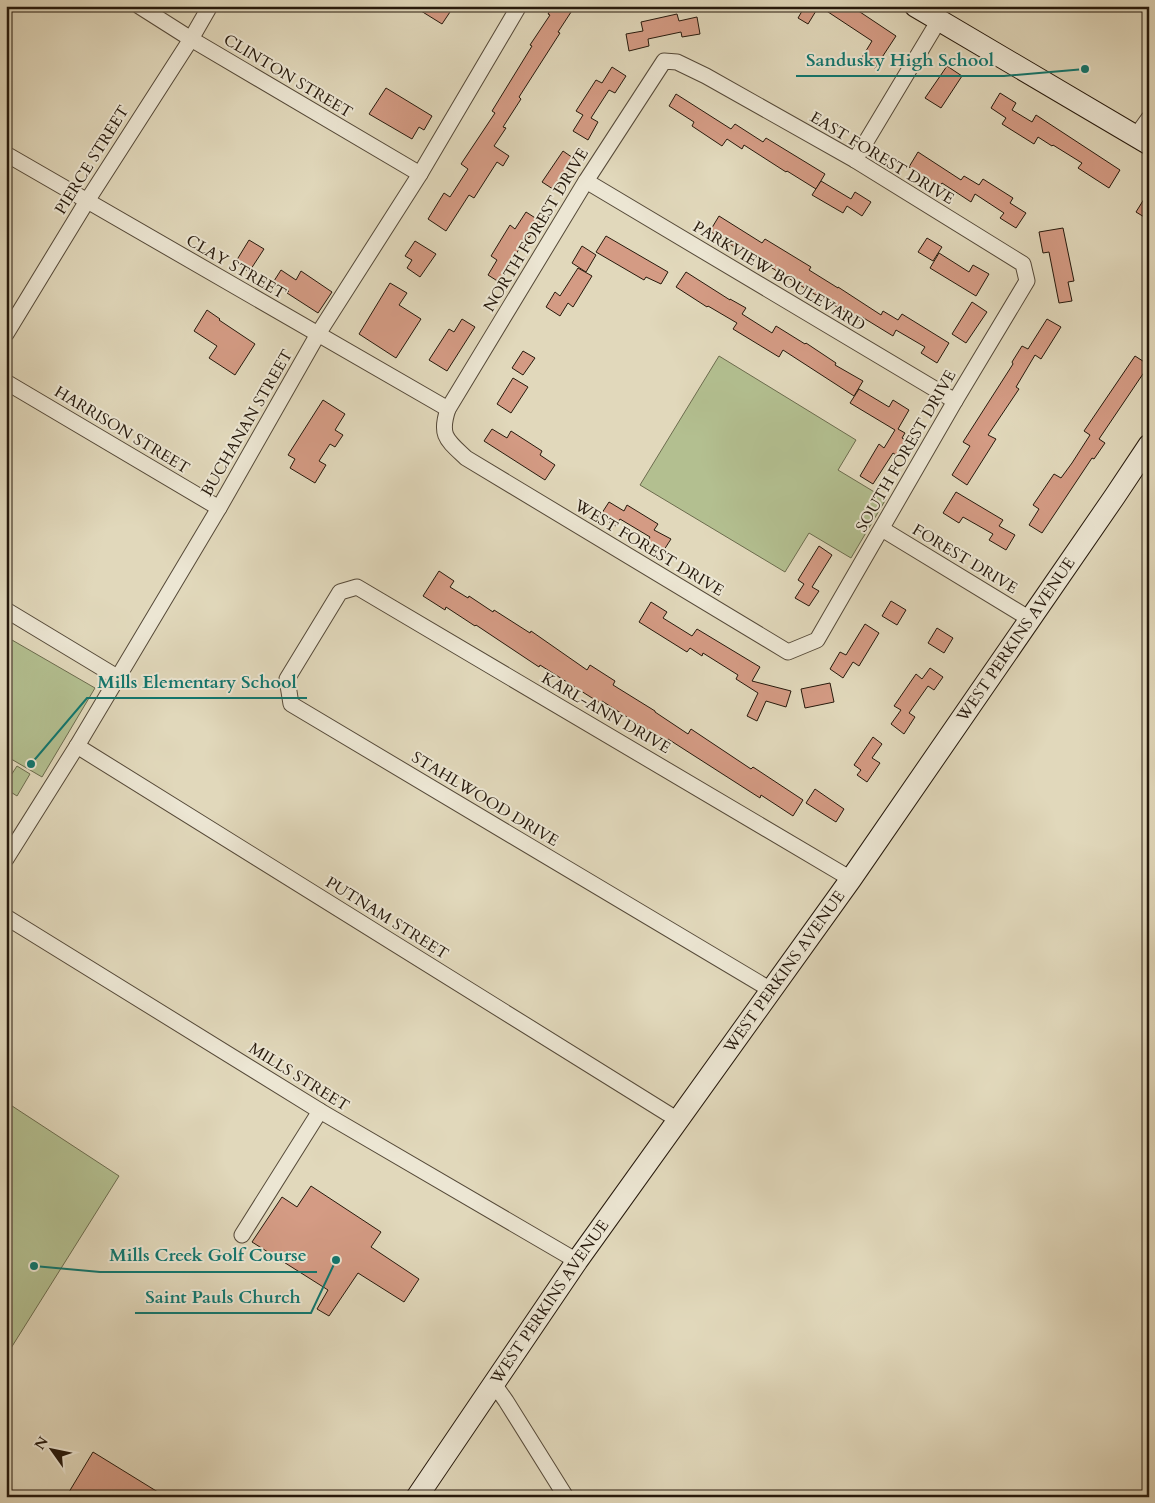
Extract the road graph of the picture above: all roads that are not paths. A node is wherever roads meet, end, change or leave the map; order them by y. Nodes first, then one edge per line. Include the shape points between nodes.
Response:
1 (139, 6) edge
2 (210, 6) edge
3 (519, 6) edge
4 (915, 6) edge
5 (939, 20) junction
6 (191, 39) junction
7 (706, 76) joint
8 (1149, 118) edge
9 (1142, 140) edge
10 (6, 154) edge
11 (855, 160) junction
12 (420, 174) junction
13 (586, 181) junction
14 (87, 201) junction
15 (1027, 281) joint
16 (6, 334) edge
17 (318, 334) junction
18 (6, 382) edge
19 (955, 401) junction
20 (448, 410) junction
21 (1149, 445) edge
22 (466, 458) joint
23 (219, 508) junction
24 (882, 529) junction
25 (340, 592) joint
26 (6, 610) edge
27 (1030, 618) junction
28 (817, 640) joint
29 (117, 678) junction
30 (77, 746) junction
31 (6, 859) edge
32 (852, 878) junction
33 (6, 917) edge
34 (771, 990) junction
35 (320, 1111) junction
36 (678, 1120) junction
37 (242, 1235) dead end
38 (577, 1261) junction
39 (494, 1384) junction
40 (417, 1497) edge
41 (566, 1497) edge

1 - 6 street, CLINTON STREET
2 - 6 street, PIERCE STREET
3 - 12 street, BUCHANAN STREET
4 - 5 main road
5 - 9 main road
5 - 11 street
6 - 12 street, CLINTON STREET
6 - 14 street, PIERCE STREET
7 - 11 street, EAST FOREST DRIVE
7 - 13 street, NORTH FOREST DRIVE via 677,62 664,61
8 - 9 street
10 - 14 street, CLAY STREET
11 - 15 street, EAST FOREST DRIVE via 1023,264
12 - 17 street, BUCHANAN STREET
13 - 19 street, PARKVIEW BOULEVARD
13 - 20 street, NORTH FOREST DRIVE
14 - 16 street, PIERCE STREET
14 - 17 street, CLAY STREET
15 - 19 street, SOUTH FOREST DRIVE
17 - 20 street, CLAY STREET
17 - 23 street, BUCHANAN STREET
18 - 23 street, HARRISON STREET
19 - 24 street, SOUTH FOREST DRIVE
20 - 22 street, NORTH FOREST DRIVE via 444,423 446,440
21 - 27 main road, WEST PERKINS AVENUE
22 - 28 street, WEST FOREST DRIVE via 788,652
23 - 29 street, BUCHANAN STREET
24 - 27 street, FOREST DRIVE
24 - 28 street, SOUTH FOREST DRIVE
25 - 32 street, KARL-ANN DRIVE via 357,587
25 - 34 street, STAHLWOOD DRIVE via 287,679 291,704
26 - 29 street
27 - 32 main road, WEST PERKINS AVENUE
29 - 30 street, BUCHANAN STREET
30 - 31 street, BUCHANAN STREET
30 - 36 street, PUTNAM STREET
32 - 34 main road, WEST PERKINS AVENUE
33 - 35 street, MILLS STREET
34 - 36 main road, WEST PERKINS AVENUE
35 - 37 street
35 - 38 street, MILLS STREET
36 - 38 main road, WEST PERKINS AVENUE
38 - 39 main road, WEST PERKINS AVENUE
39 - 40 main road, WEST PERKINS AVENUE
39 - 41 street

